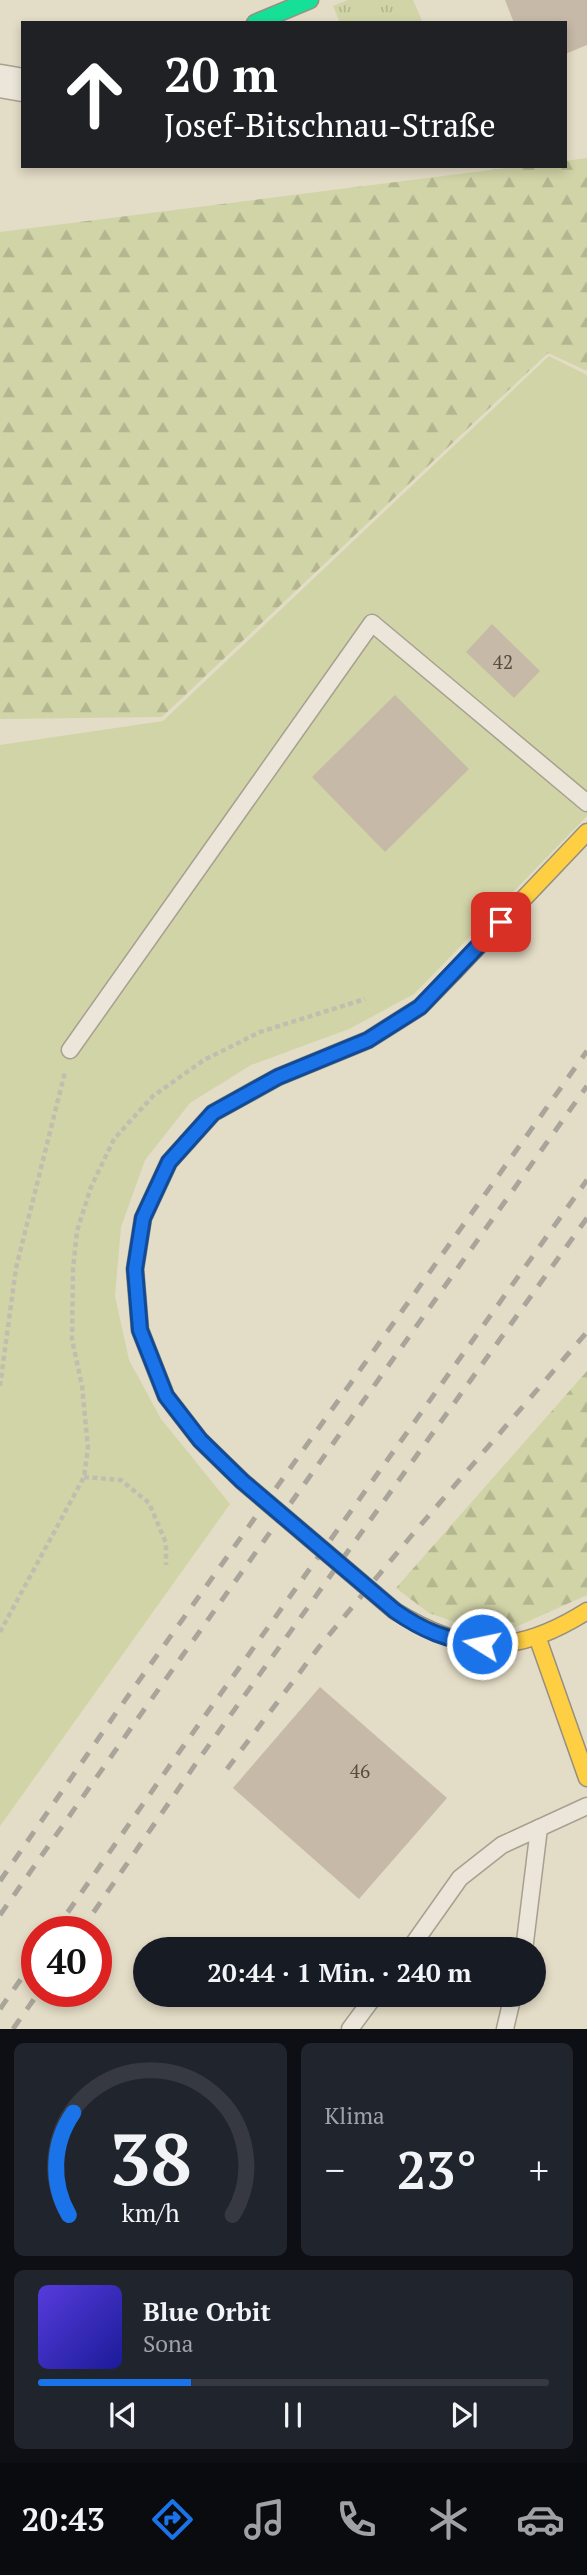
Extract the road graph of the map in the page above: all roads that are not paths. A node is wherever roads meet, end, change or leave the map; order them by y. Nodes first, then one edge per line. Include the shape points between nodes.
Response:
1 (310, 0) edge
2 (261, 21) edge
3 (0, 81) edge
4 (21, 85) edge
5 (587, 803) edge
6 (587, 832) edge
7 (70, 1050) road end
8 (587, 1611) edge
9 (538, 1639) junction
10 (587, 1778) edge
11 (587, 1806) edge
12 (539, 1828) junction
13 (418, 1937) edge
14 (526, 1937) edge
15 (366, 2007) edge
16 (510, 2007) edge
17 (350, 2029) edge
18 (505, 2029) edge

1 - 2 street
3 - 4 street
5 - 7 lane via 372,623
6 - 9 street, bridge via 420,1007 368,1040 278,1077 213,1113 169,1162 143,1218 135,1269 140,1330 166,1396 200,1440 242,1481 416,1625 468,1643 497,1646
8 - 9 street
9 - 10 street
11 - 12 lane
12 - 13 lane via 502,1845 460,1878
12 - 14 lane
15 - 17 lane
16 - 18 lane

